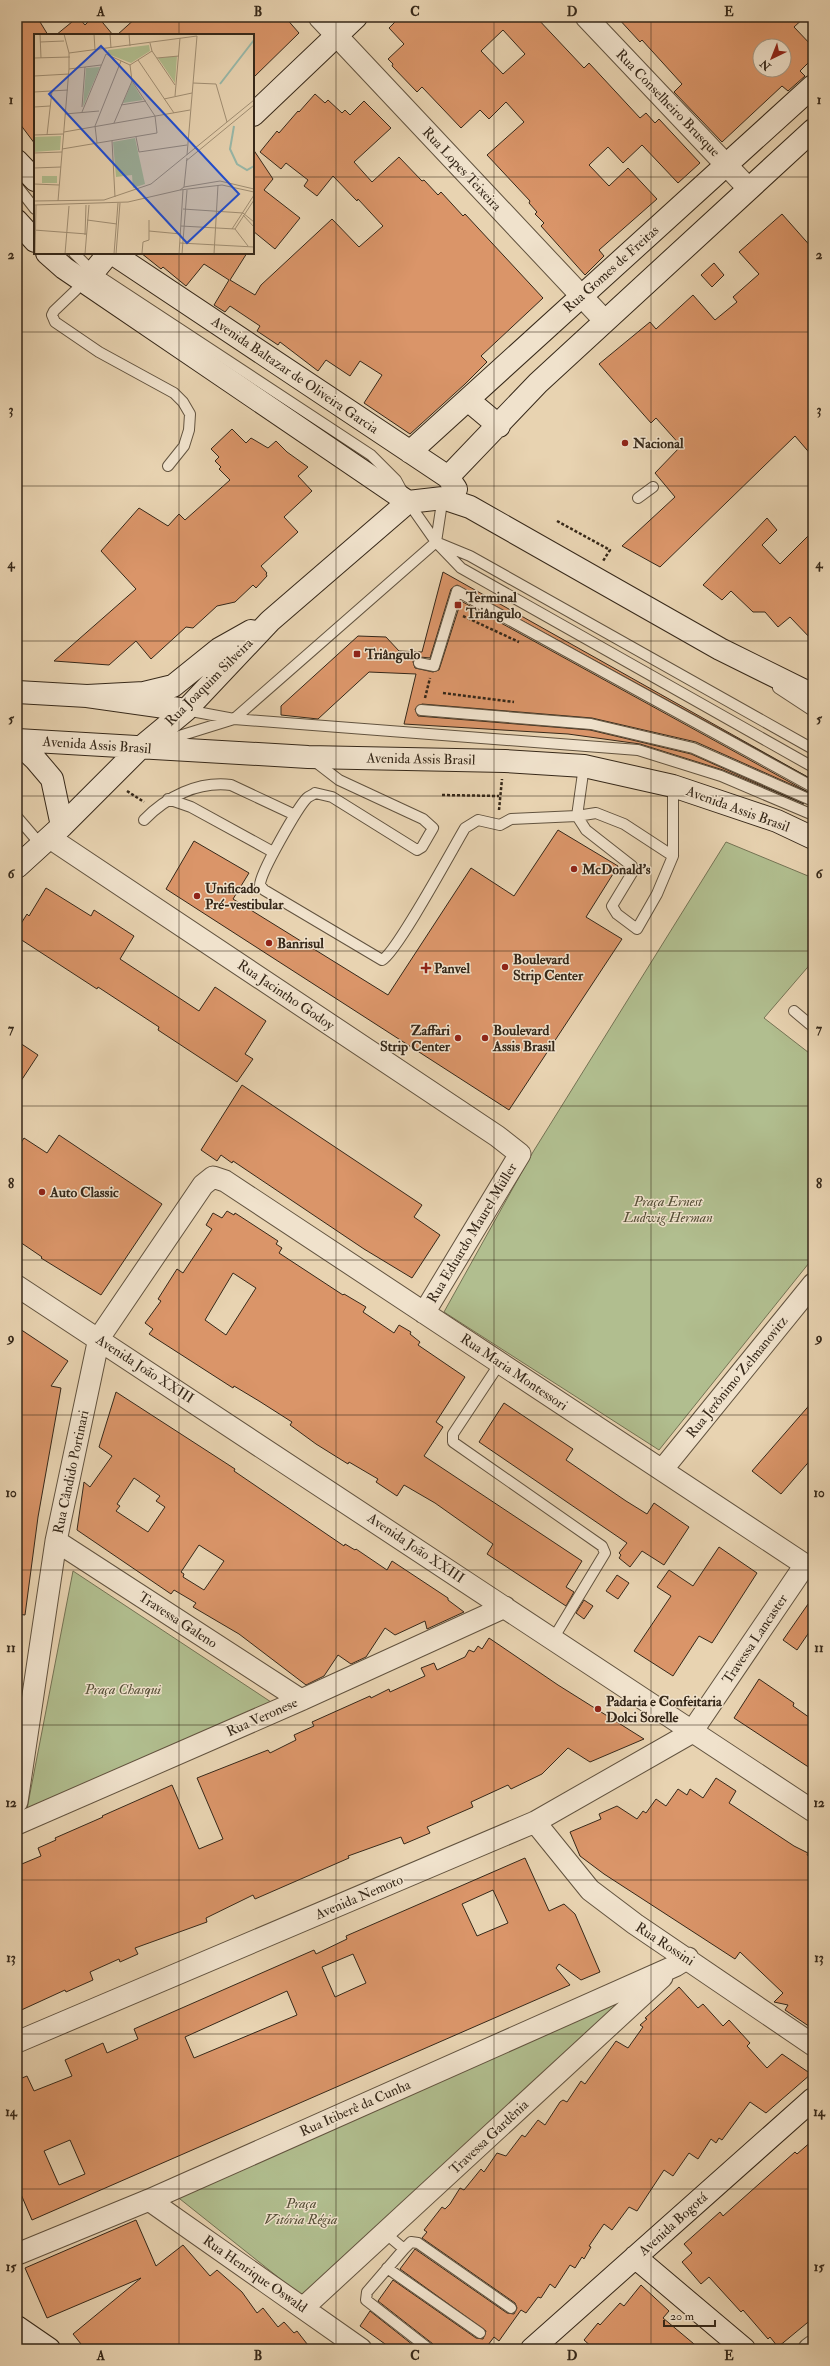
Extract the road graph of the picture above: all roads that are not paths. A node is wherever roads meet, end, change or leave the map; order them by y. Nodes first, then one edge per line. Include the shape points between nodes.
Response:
1 (319, 17) edge
2 (356, 17) edge
3 (586, 17) edge
4 (336, 36) junction
5 (813, 86) edge
6 (254, 114) edge
7 (813, 130) edge
8 (17, 161) edge
9 (726, 164) junction
10 (34, 179) edge
11 (17, 186) edge
12 (749, 190) junction
13 (34, 208) edge
14 (17, 221) edge
15 (34, 240) edge
16 (48, 254) edge
17 (69, 254) edge
18 (74, 254) edge
19 (109, 254) edge
20 (112, 254) edge
21 (85, 281) junction
22 (581, 296) junction
23 (605, 321) junction
24 (472, 396) junction
25 (499, 426) junction
26 (410, 452) junction
27 (168, 466) dead end
28 (653, 486) dead end
29 (445, 488) junction
30 (638, 498) dead end
31 (408, 502) junction
32 (436, 542) junction
33 (270, 620) junction
34 (720, 649) junction
35 (419, 663) dead end
36 (17, 692) edge
37 (87, 696) junction
38 (813, 696) edge
39 (186, 710) junction
40 (421, 710) road end
41 (813, 711) edge
42 (234, 719) junction
43 (17, 741) edge
44 (139, 749) junction
45 (813, 749) edge
46 (308, 756) junction
47 (584, 766) junction
48 (813, 767) edge
49 (673, 786) junction
50 (813, 787) edge
51 (168, 799) junction
52 (813, 801) edge
53 (813, 815) edge
54 (17, 816) edge
55 (295, 816) junction
56 (577, 816) junction
57 (144, 820) dead end
58 (51, 836) junction
59 (813, 838) edge
60 (273, 852) junction
61 (672, 856) junction
62 (17, 867) edge
63 (794, 1011) dead end
64 (813, 1027) edge
65 (520, 1154) joint
66 (213, 1177) joint
67 (813, 1284) edge
68 (17, 1286) edge
69 (424, 1313) junction
70 (99, 1338) junction
71 (500, 1363) junction
72 (662, 1470) junction
73 (56, 1541) junction
74 (809, 1568) edge
75 (505, 1607) junction
76 (553, 1639) junction
77 (301, 1700) junction
78 (691, 1733) junction
79 (17, 1802) edge
80 (813, 1811) edge
81 (535, 1822) junction
82 (17, 1824) edge
83 (681, 1962) junction
84 (17, 2042) edge
85 (813, 2045) edge
86 (813, 2099) edge
87 (149, 2200) junction
88 (385, 2232) junction
89 (404, 2249) junction
90 (18, 2252) edge
91 (635, 2257) junction
92 (387, 2268) junction
93 (303, 2308) junction
94 (511, 2308) dead end
95 (17, 2327) edge
96 (480, 2333) dead end
97 (813, 2346) edge
98 (48, 2349) edge
99 (360, 2349) edge
100 (429, 2349) edge
101 (532, 2349) edge
102 (744, 2349) edge
103 (809, 2349) edge

1 - 4 street, Rua Lopes Teixeira
2 - 4 main road
3 - 9 street, Rua Conselheiro Brusque
4 - 6 main road
4 - 22 street, Rua Lopes Teixeira
5 - 9 main road, Rua Gomes de Freitas
7 - 12 main road
8 - 10 main road
9 - 12 street, Rua Conselheiro Brusque
9 - 22 main road, Rua Gomes de Freitas
11 - 13 lane
12 - 23 main road
14 - 15 main road
16 - 21 main road
17 - 21 lane
18 - 21 lane
19 - 21 main road
20 - 26 main road, Avenida Baltazar de Oliveira Garcia
21 - 27 lane via 54,311 52,315 55,322 98,352 174,393 190,414 189,430 184,446
21 - 31 main road
22 - 23 street, Rua Lopes Teixeira
22 - 24 main road, Rua Gomes de Freitas
23 - 25 main road via 538,383
24 - 25 main road via 474,405
24 - 26 main road, Rua Gomes de Freitas
25 - 29 main road
26 - 29 main road, Avenida Baltazar de Oliveira Garcia
28 - 30 lane
29 - 31 main road
29 - 32 lane
29 - 34 main road, Avenida Baltazar de Oliveira Garcia via 470,507
31 - 32 lane
31 - 33 main road, Rua Joaquim Silveira
32 - 42 lane
32 - 45 lane via 470,556
32 - 48 lane via 461,568
33 - 37 main road via 219,649 173,686 144,693
33 - 39 main road, Rua Joaquim Silveira
34 - 38 main road
34 - 41 lane
35 - 50 lane via 434,666 457,591
36 - 37 main road
37 - 39 main road
39 - 42 lane
39 - 44 main road, Rua Joaquim Silveira
40 - 52 lane via 591,724 693,748
42 - 44 lane
42 - 53 lane via 638,750 721,776
43 - 44 main road, Avenida Assis Brasil
43 - 58 main road via 52,779
44 - 46 main road, Avenida Assis Brasil
44 - 58 main road, Rua Joaquim Silveira
46 - 47 main road, Avenida Assis Brasil via 505,761
46 - 55 lane via 339,780 423,819 433,828 422,847 417,850 322,793 315,793 308,798
47 - 49 main road, Avenida Assis Brasil
47 - 56 lane
49 - 59 main road, Avenida Assis Brasil via 777,822
49 - 61 lane
51 - 55 lane via 207,784 226,784 267,800
51 - 57 lane
51 - 60 lane via 191,807
54 - 58 lane
55 - 60 lane
56 - 60 lane via 511,819 500,824 478,820 471,822 388,955 382,960 262,888 261,880
56 - 61 lane via 596,813 617,822
56 - 61 lane via 586,830 632,866 632,873 613,909 637,930 657,894
58 - 62 main road, Rua Joaquim Silveira
58 - 65 street, Rua Jacintho Godoy
63 - 64 lane
65 - 69 street, Rua Eduardo Maurel Müller
66 - 69 street, Rua Maria Montessori via 225,1181
66 - 70 street, Rua Cândido Portinari via 203,1185
67 - 72 street, Rua Jerônimo Zelmanovitz
68 - 70 street, Avenida João XXIII
69 - 71 street, Rua Maria Montessori
70 - 73 street, Rua Cândido Portinari
70 - 75 street, Avenida João XXIII
71 - 72 street, Rua Maria Montessori
71 - 76 lane via 453,1434 453,1442 602,1546 605,1553
72 - 74 street, Rua Maria Montessori
73 - 77 street, Travessa Galeno
73 - 79 street, Rua Cândido Portinari
74 - 78 street, Travessa Lancaster
75 - 76 street, Avenida João XXIII
75 - 77 street, Rua Veronese
76 - 78 street, Avenida João XXIII
77 - 82 street, Rua Veronese
78 - 80 street, Avenida João XXIII
78 - 81 street, Avenida Nemoto
81 - 83 street, Rua Rossini via 590,1890
81 - 84 street, Avenida Nemoto
83 - 85 street, Rua Rossini
83 - 87 street, Rua Itiberê da Cunha
83 - 88 street, Travessa Gardênia
86 - 91 main road, Avenida Bogotá
87 - 90 street, Rua Itiberê da Cunha
87 - 93 street, Rua Henrique Oswald
88 - 89 lane
88 - 93 street, Travessa Gardênia
89 - 92 lane
89 - 94 lane via 411,2242 418,2243
91 - 101 main road, Avenida Bogotá
91 - 102 main road
92 - 96 lane
92 - 100 lane via 367,2292 366,2300
93 - 99 street, Rua Henrique Oswald
95 - 98 main road
97 - 103 street

